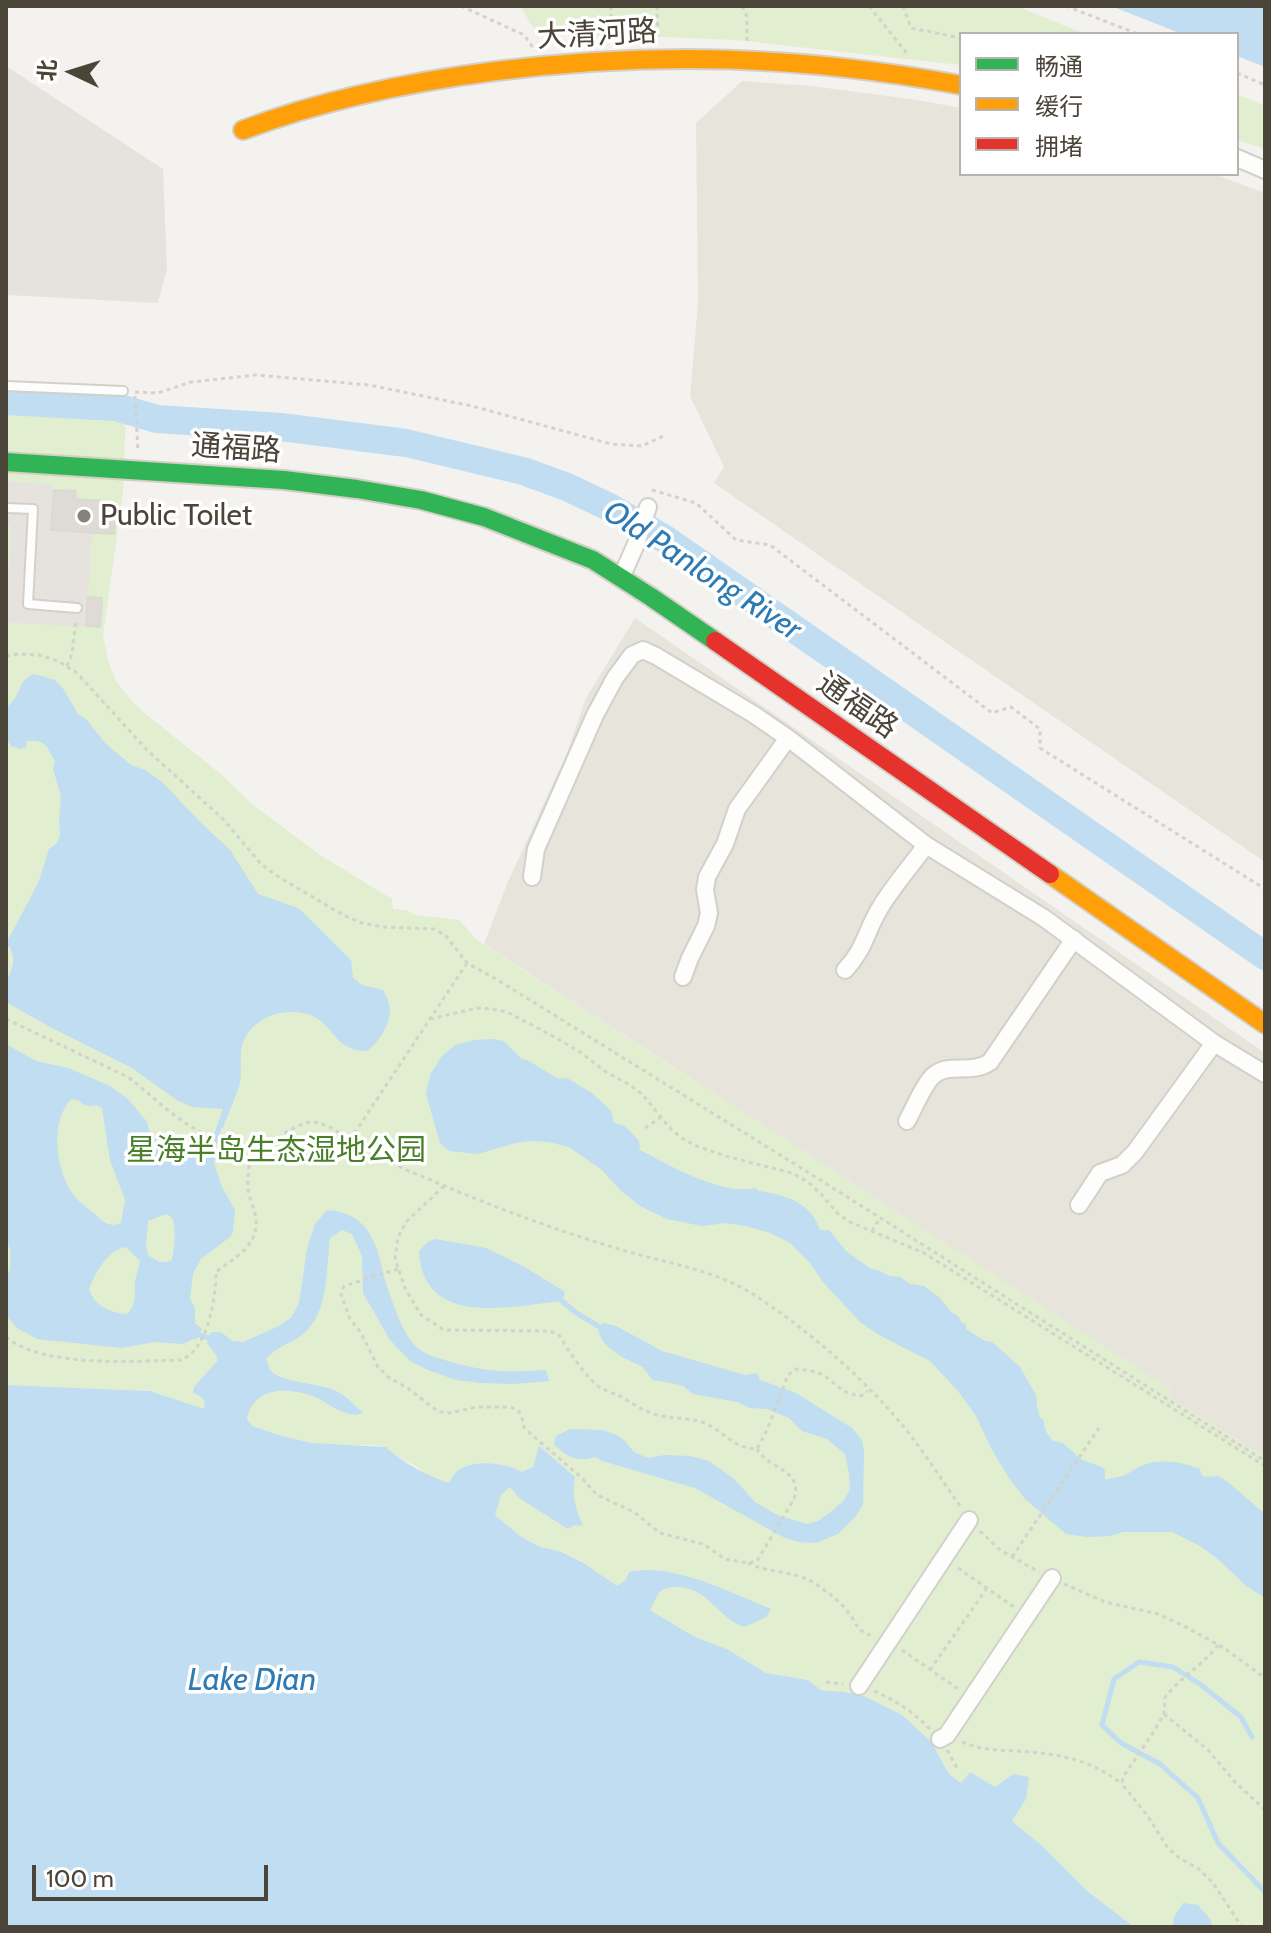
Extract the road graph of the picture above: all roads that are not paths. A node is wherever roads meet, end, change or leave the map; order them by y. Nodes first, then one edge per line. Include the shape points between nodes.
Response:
1 (959, 85) edge
2 (243, 130) dead end
3 (1239, 159) edge
4 (1265, 170) edge
5 (6, 386) edge
6 (123, 391) dead end
7 (6, 462) edge
8 (650, 499) road end
9 (6, 508) edge
10 (621, 578) junction
11 (77, 608) road end
12 (788, 738) junction
13 (926, 845) junction
14 (532, 877) dead end
15 (1074, 939) junction
16 (845, 970) dead end
17 (683, 977) dead end
18 (1265, 1024) edge
19 (1214, 1043) junction
20 (1265, 1074) edge
21 (907, 1121) dead end
22 (1079, 1205) dead end
23 (969, 1520) road end
24 (1052, 1578) road end
25 (859, 1686) road end
26 (944, 1737) road end

1 - 2 street, 大清河路 via 822,63 613,59 412,83 317,105
3 - 4 street
5 - 6 lane
7 - 10 street, 通福路 via 284,480 421,500 537,537
8 - 10 street
9 - 11 lane via 33,509 28,604
10 - 18 street, 通福路
12 - 13 street
12 - 14 street via 656,656 643,650 632,655 595,715 536,849
12 - 17 street via 737,809 707,877 706,926
13 - 15 street
13 - 16 street via 879,909 856,959
15 - 19 street
15 - 21 street via 990,1062 932,1076
19 - 20 street
19 - 22 street via 1135,1152 1122,1165 1100,1173
23 - 25 street
24 - 26 street

